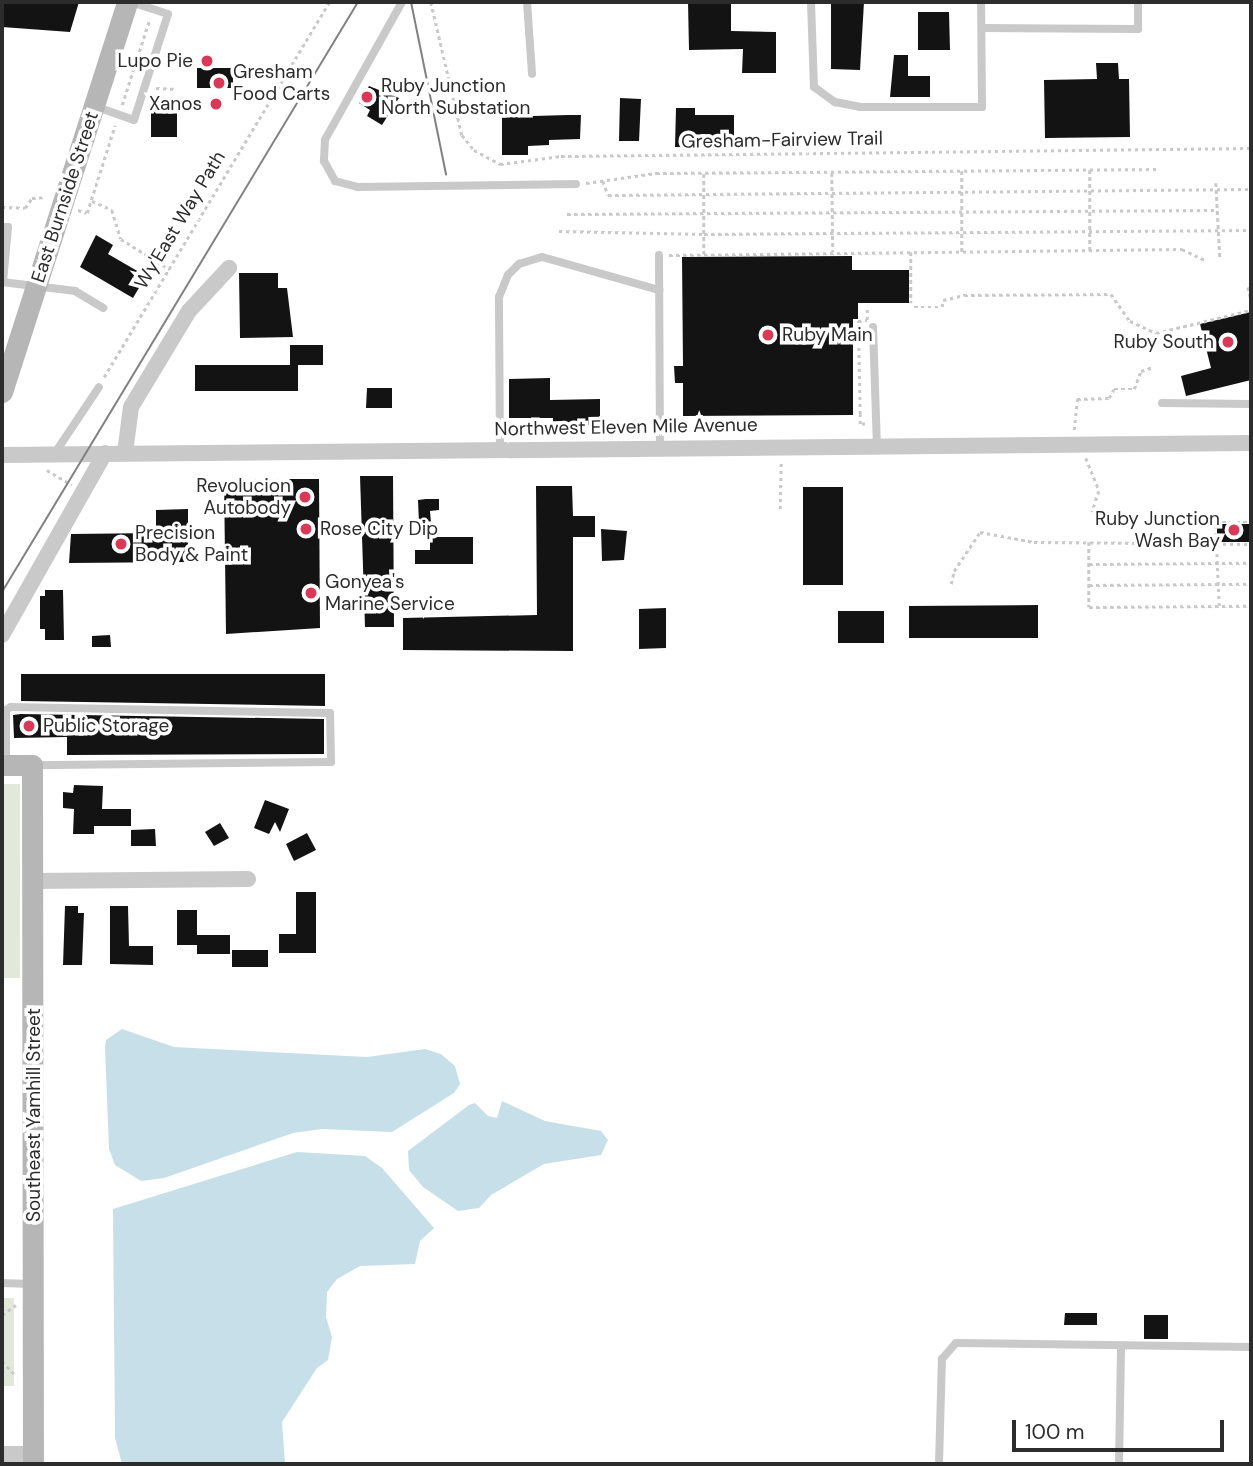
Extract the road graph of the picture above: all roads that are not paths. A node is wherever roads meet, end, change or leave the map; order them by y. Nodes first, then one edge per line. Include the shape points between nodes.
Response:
1 (129, 2) edge
2 (402, 2) edge
3 (527, 2) edge
4 (811, 2) edge
5 (981, 2) edge
6 (1138, 2) edge
7 (982, 28) junction
8 (531, 74) dead end
9 (94, 106) junction
10 (576, 184) road end
11 (2, 227) edge
12 (659, 255) road end
13 (229, 268) dead end
14 (2, 282) edge
15 (36, 286) junction
16 (659, 290) junction
17 (103, 308) dead end
18 (873, 327) dead end
19 (7, 357) edge
20 (99, 387) road end
21 (2, 392) edge
22 (1162, 403) dead end
23 (1251, 404) edge
24 (1251, 443) edge
25 (877, 446) junction
26 (660, 448) junction
27 (500, 450) junction
28 (55, 453) junction
29 (105, 453) junction
30 (125, 453) junction
31 (2, 455) edge
32 (2, 635) edge
33 (4, 765) edge
34 (32, 765) junction
35 (248, 879) dead end
36 (33, 881) junction
37 (2, 1283) edge
38 (33, 1284) junction
39 (1251, 1347) edge
40 (1121, 1348) junction
41 (2, 1454) edge
42 (33, 1459) edge
43 (939, 1464) edge
44 (1119, 1464) edge

1 - 9 street, East Burnside Street
1 - 9 lane via 168,14 134,120
2 - 10 lane via 325,140 324,161 335,181 358,187
3 - 8 lane
4 - 7 lane via 814,87 835,102 860,107 982,107
5 - 7 lane
6 - 7 lane via 1138,29
9 - 15 street, East Burnside Street
11 - 14 lane via 8,226
12 - 16 lane
13 - 30 street via 189,311 131,407
14 - 15 lane
15 - 17 lane via 75,291
15 - 19 street, East Burnside Street
16 - 26 lane
16 - 27 lane via 542,257 519,264 508,275 499,297
18 - 25 lane
19 - 21 street, East Burnside Street
20 - 28 lane
22 - 23 lane
24 - 25 street, Northwest Eleven Mile Avenue
25 - 26 street, Northwest Eleven Mile Avenue
26 - 27 street, Northwest Eleven Mile Avenue
27 - 30 street, Northwest Eleven Mile Avenue
28 - 29 street, Northwest Eleven Mile Avenue
28 - 31 street, Northwest Eleven Mile Avenue
29 - 30 street, Northwest Eleven Mile Avenue
29 - 32 street
33 - 34 street
33 - 34 lane via 6,710 11,707 330,713 331,762
34 - 36 street, Southeast Yamhill Street
35 - 36 street
36 - 38 street, Southeast Yamhill Street
37 - 38 lane
38 - 42 street, Southeast Yamhill Street
39 - 40 lane
40 - 43 lane via 1087,1343 956,1343 942,1359
40 - 44 lane
41 - 42 street

